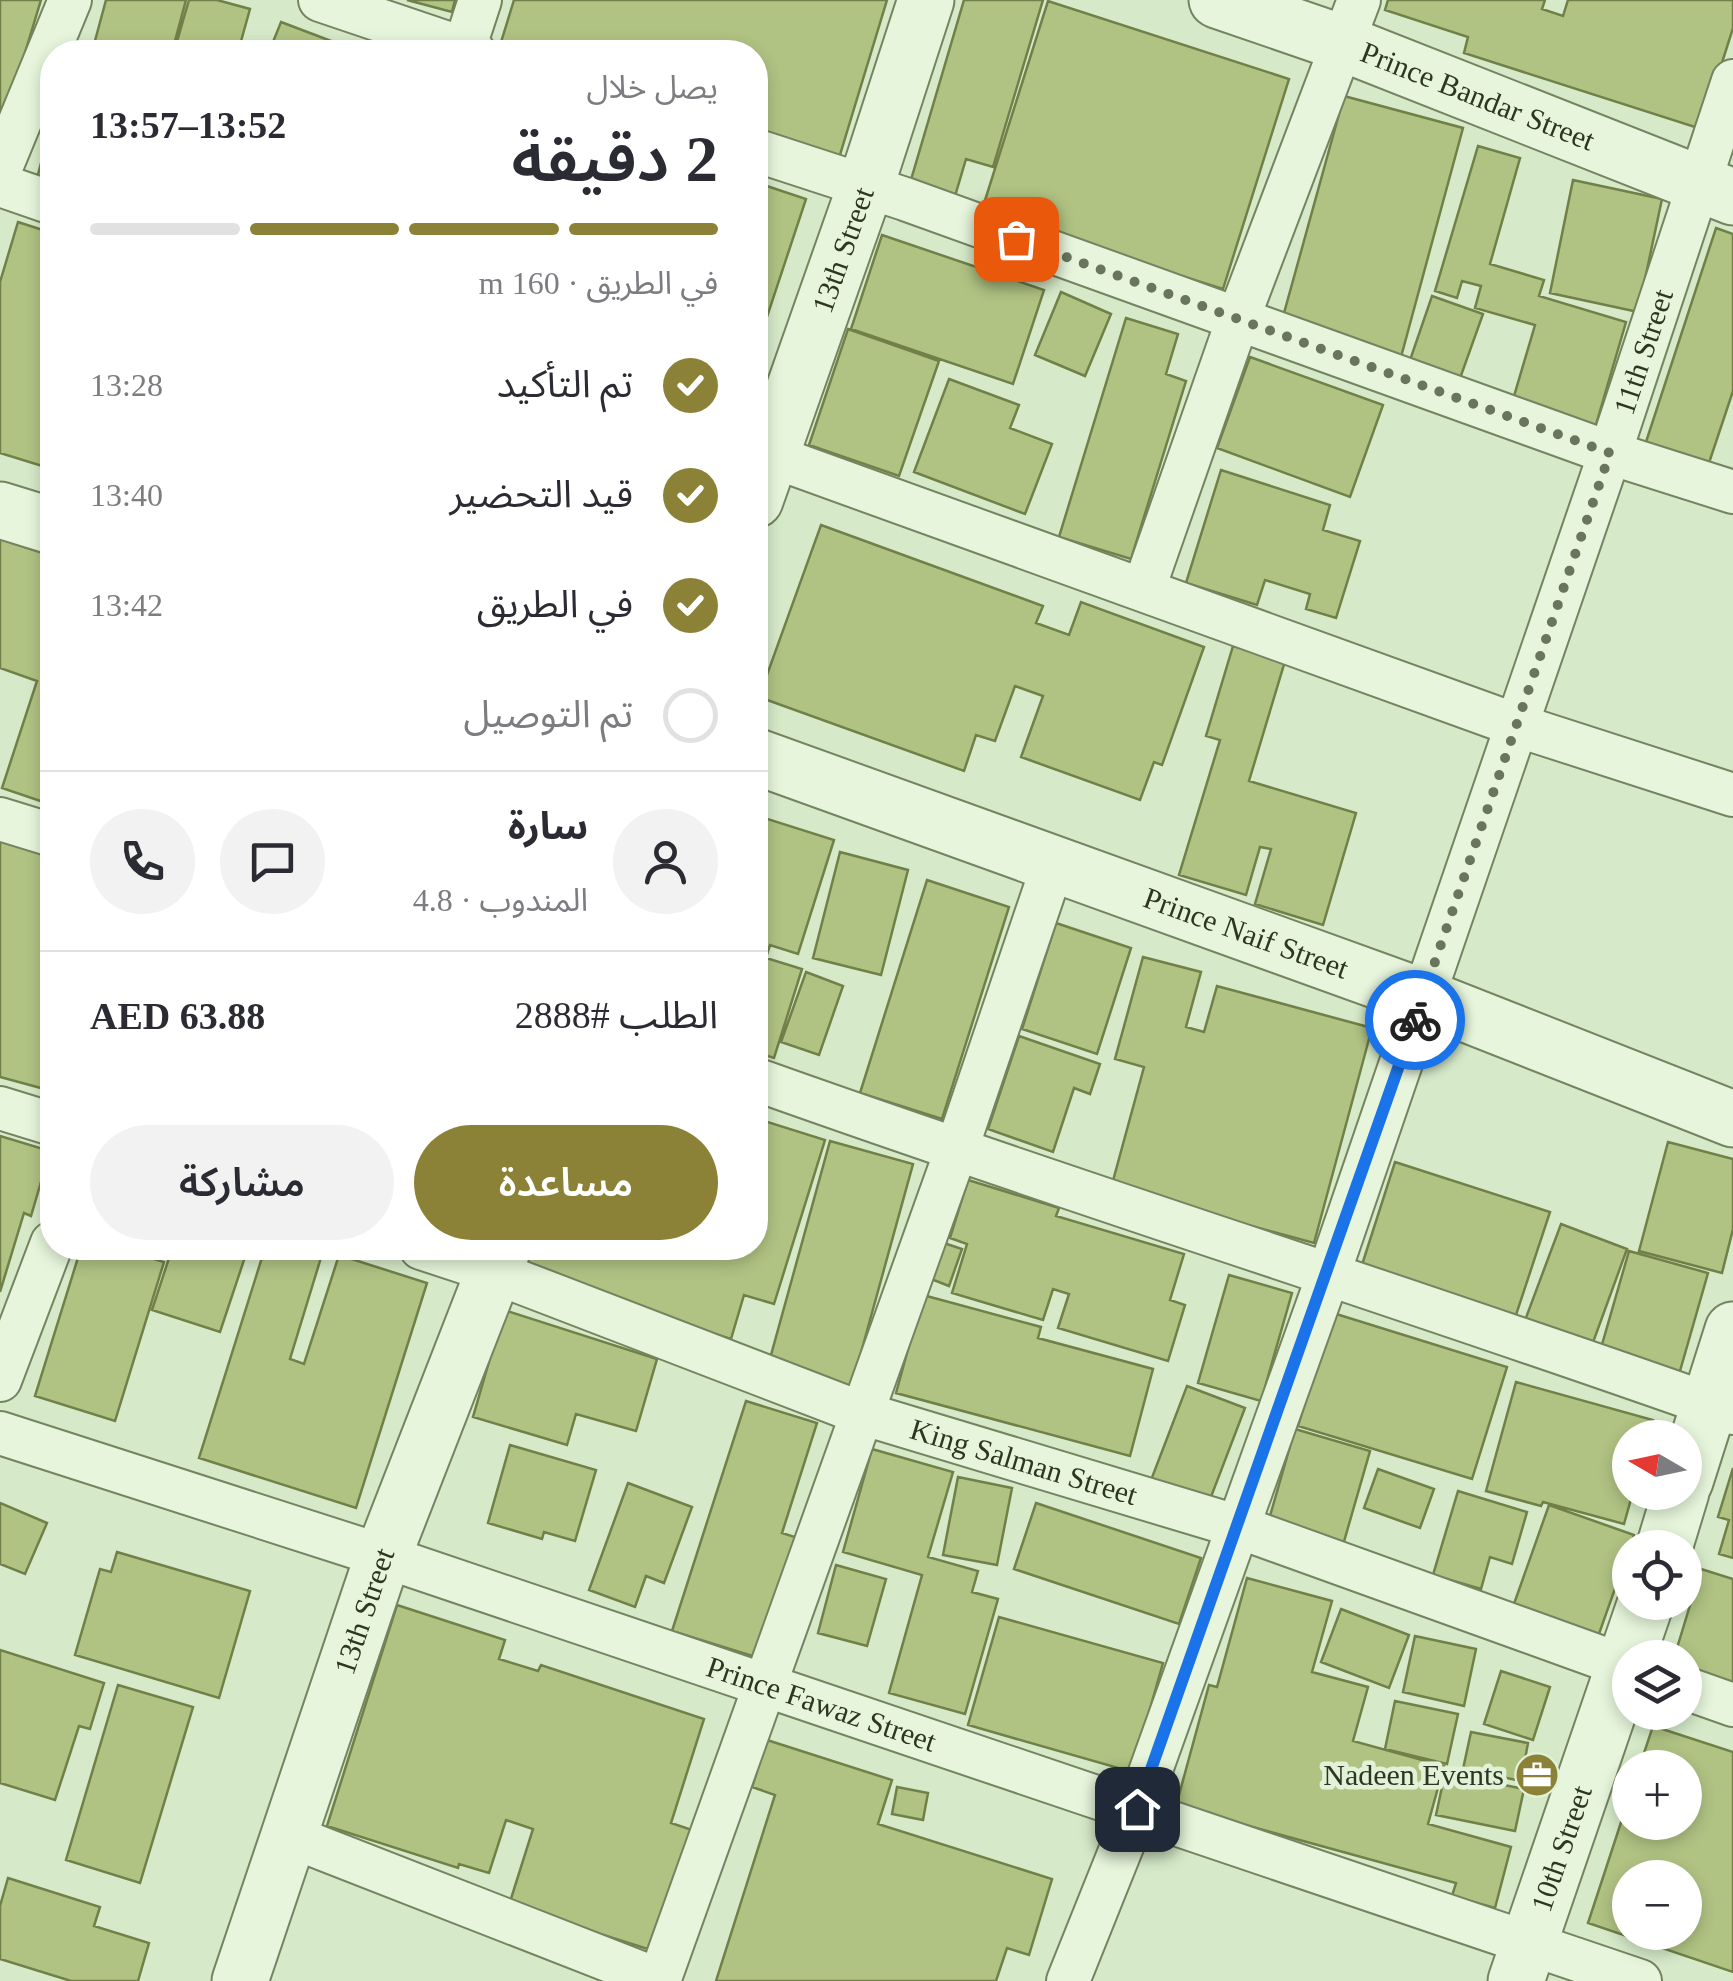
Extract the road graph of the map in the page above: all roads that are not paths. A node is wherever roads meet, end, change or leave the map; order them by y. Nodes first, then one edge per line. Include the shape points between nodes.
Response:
1 (70, 0) edge
2 (320, 0) edge
3 (480, 0) edge
4 (926, 0) edge
5 (1217, 0) edge
6 (1352, 22) edge
7 (54, 40) edge
8 (435, 40) edge
9 (470, 40) edge
10 (40, 73) edge
11 (1733, 80) edge
12 (768, 154) edge
13 (0, 170) edge
14 (0, 185) edge
15 (865, 188) junction
16 (1715, 190) edge
17 (40, 199) edge
18 (1238, 319) junction
19 (768, 447) edge
20 (1610, 453) junction
21 (768, 470) edge
22 (1733, 492) edge
23 (0, 510) edge
24 (40, 522) edge
25 (1144, 588) junction
26 (1516, 725) junction
27 (768, 761) edge
28 (1733, 794) edge
29 (0, 819) edge
30 (40, 831) edge
31 (1054, 865) junction
32 (1423, 997) junction
33 (768, 1084) edge
34 (0, 1108) edge
35 (40, 1120) edge
36 (1733, 1120) edge
37 (956, 1151) junction
38 (46, 1260) edge
39 (498, 1260) edge
40 (1329, 1273) junction
41 (1733, 1330) edge
42 (0, 1380) edge
43 (1721, 1409) edge
44 (861, 1413) junction
45 (0, 1433) edge
46 (1702, 1446) edge
47 (1236, 1526) junction
48 (383, 1556) junction
49 (1612, 1661) edge
50 (765, 1686) junction
51 (1702, 1694) edge
52 (1733, 1706) edge
53 (1612, 1711) edge
54 (1137, 1809) junction
55 (290, 1836) junction
56 (1522, 1961) edge
57 (240, 1981) edge
58 (659, 1981) edge
59 (1068, 1981) edge
60 (1640, 1981) edge

1 - 7 street
2 - 8 street
3 - 9 street
4 - 15 street, 13th Street
5 - 6 street, Prince Bandar Street
6 - 16 street, Prince Bandar Street
6 - 18 street
10 - 13 street
11 - 16 street, 11th Street
12 - 15 street
14 - 17 street
15 - 18 street
15 - 19 street, 13th Street
16 - 20 street, 11th Street
18 - 20 street
18 - 25 street
20 - 22 street
20 - 26 street, 11th Street
21 - 25 street
23 - 24 street
25 - 26 street
26 - 28 street
26 - 32 street, 11th Street
27 - 31 street, Prince Naif Street
29 - 30 street
31 - 32 street, Prince Naif Street
31 - 37 street
32 - 36 street, Prince Naif Street
32 - 40 street, 11th Street
33 - 37 street
34 - 35 street
37 - 40 street
37 - 44 street
38 - 42 street
39 - 44 street, King Salman Street
39 - 48 street, 13th Street
40 - 43 street
40 - 47 street, 11th Street
41 - 43 street
43 - 46 street
44 - 47 street, King Salman Street
44 - 50 street
45 - 48 street, Prince Fawaz Street
47 - 49 street, King Salman Street
47 - 54 street, 11th Street
48 - 50 street, Prince Fawaz Street
48 - 55 street, 13th Street
50 - 54 street, Prince Fawaz Street
50 - 58 street
51 - 52 street
53 - 56 street, 10th Street
54 - 56 street, Prince Fawaz Street
54 - 59 street, 11th Street
55 - 57 street, 13th Street
55 - 58 street
56 - 60 street, Prince Fawaz Street

